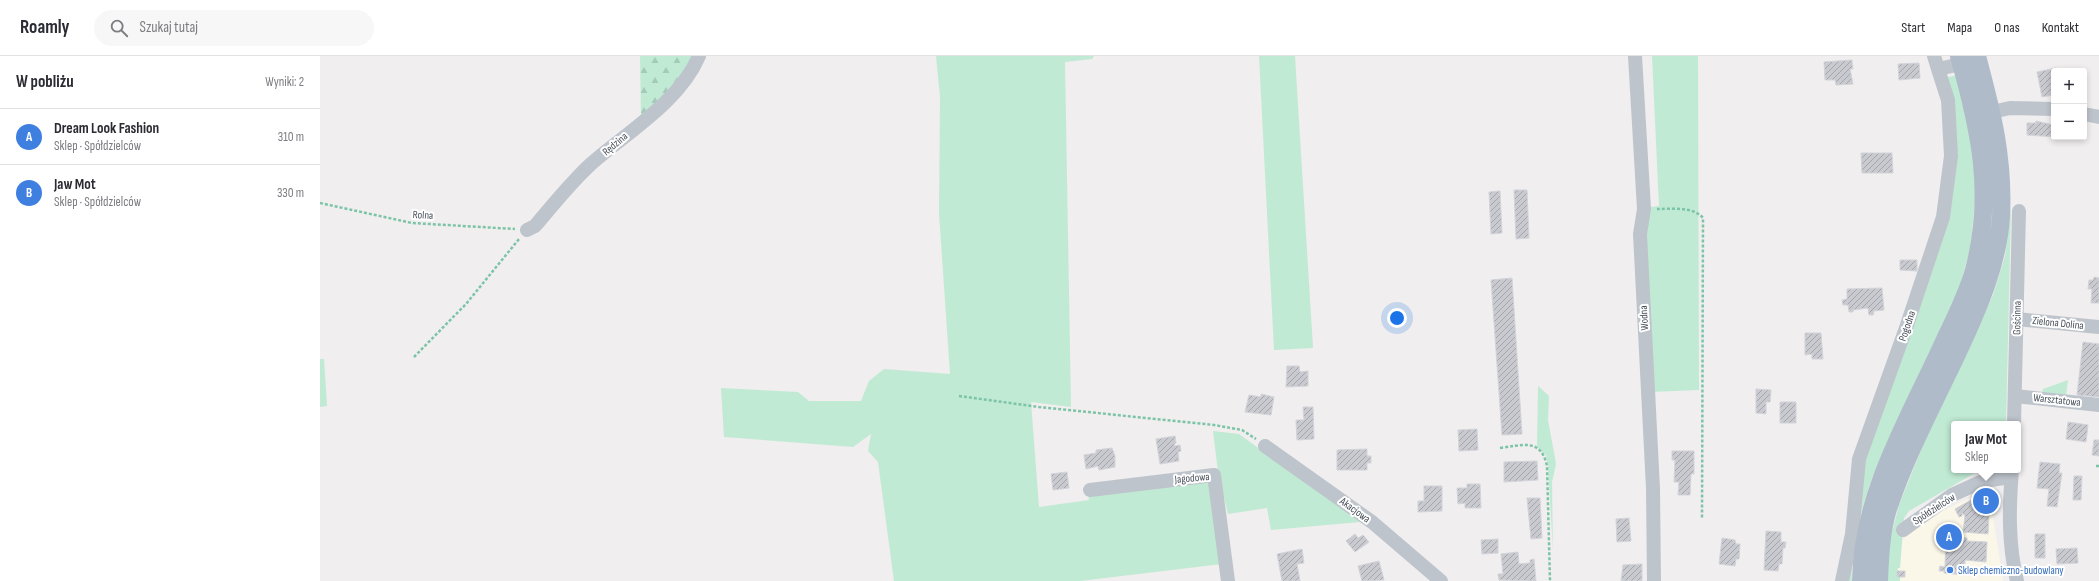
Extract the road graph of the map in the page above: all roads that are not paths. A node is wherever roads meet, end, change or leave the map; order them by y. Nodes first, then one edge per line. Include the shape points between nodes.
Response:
1 (699, 56) edge
2 (1635, 56) edge
3 (1965, 59) edge
4 (1936, 62) edge
5 (2051, 109) edge
6 (1992, 112) junction
7 (2087, 115) edge
8 (2099, 117) edge
9 (2019, 211) dead end
10 (528, 230) road end
11 (2017, 319) junction
12 (2099, 328) edge
13 (2015, 396) junction
14 (2099, 405) edge
15 (2014, 421) edge
16 (1265, 446) road end
17 (2012, 473) edge
18 (1090, 490) dead end
19 (1903, 530) dead end
20 (1228, 581) edge
21 (1441, 581) edge
22 (1654, 581) edge
23 (1842, 581) edge
24 (1861, 581) edge
25 (1879, 581) edge
26 (2017, 581) edge

1 - 10 street, Rędzina via 690,74 668,100 591,165 535,226
2 - 22 street, Wodna via 1644,209 1640,234
3 - 4 street, Pogodna
3 - 6 main road
3 - 24 main road via 1985,187 1980,240 1973,271 1961,304 1878,485 1865,536
4 - 23 street, Pogodna via 1948,100 1951,156 1943,217 1860,459 1852,534
5 - 6 street via 2010,108
6 - 25 main road via 2001,171 2001,218 1996,247 1986,286 1972,321 1905,465 1888,511 1880,549
7 - 8 street
9 - 11 street, Gościnna
11 - 12 street, Zielona Dolina
11 - 13 street, Gościnna
13 - 14 street, Warsztatowa
13 - 15 street, Gościnna
16 - 21 street, Akacjowa via 1372,522
17 - 19 street, Spółdzielców via 1983,481 1952,496
17 - 26 street via 2010,540
18 - 20 street, Jagodowa via 1214,475

